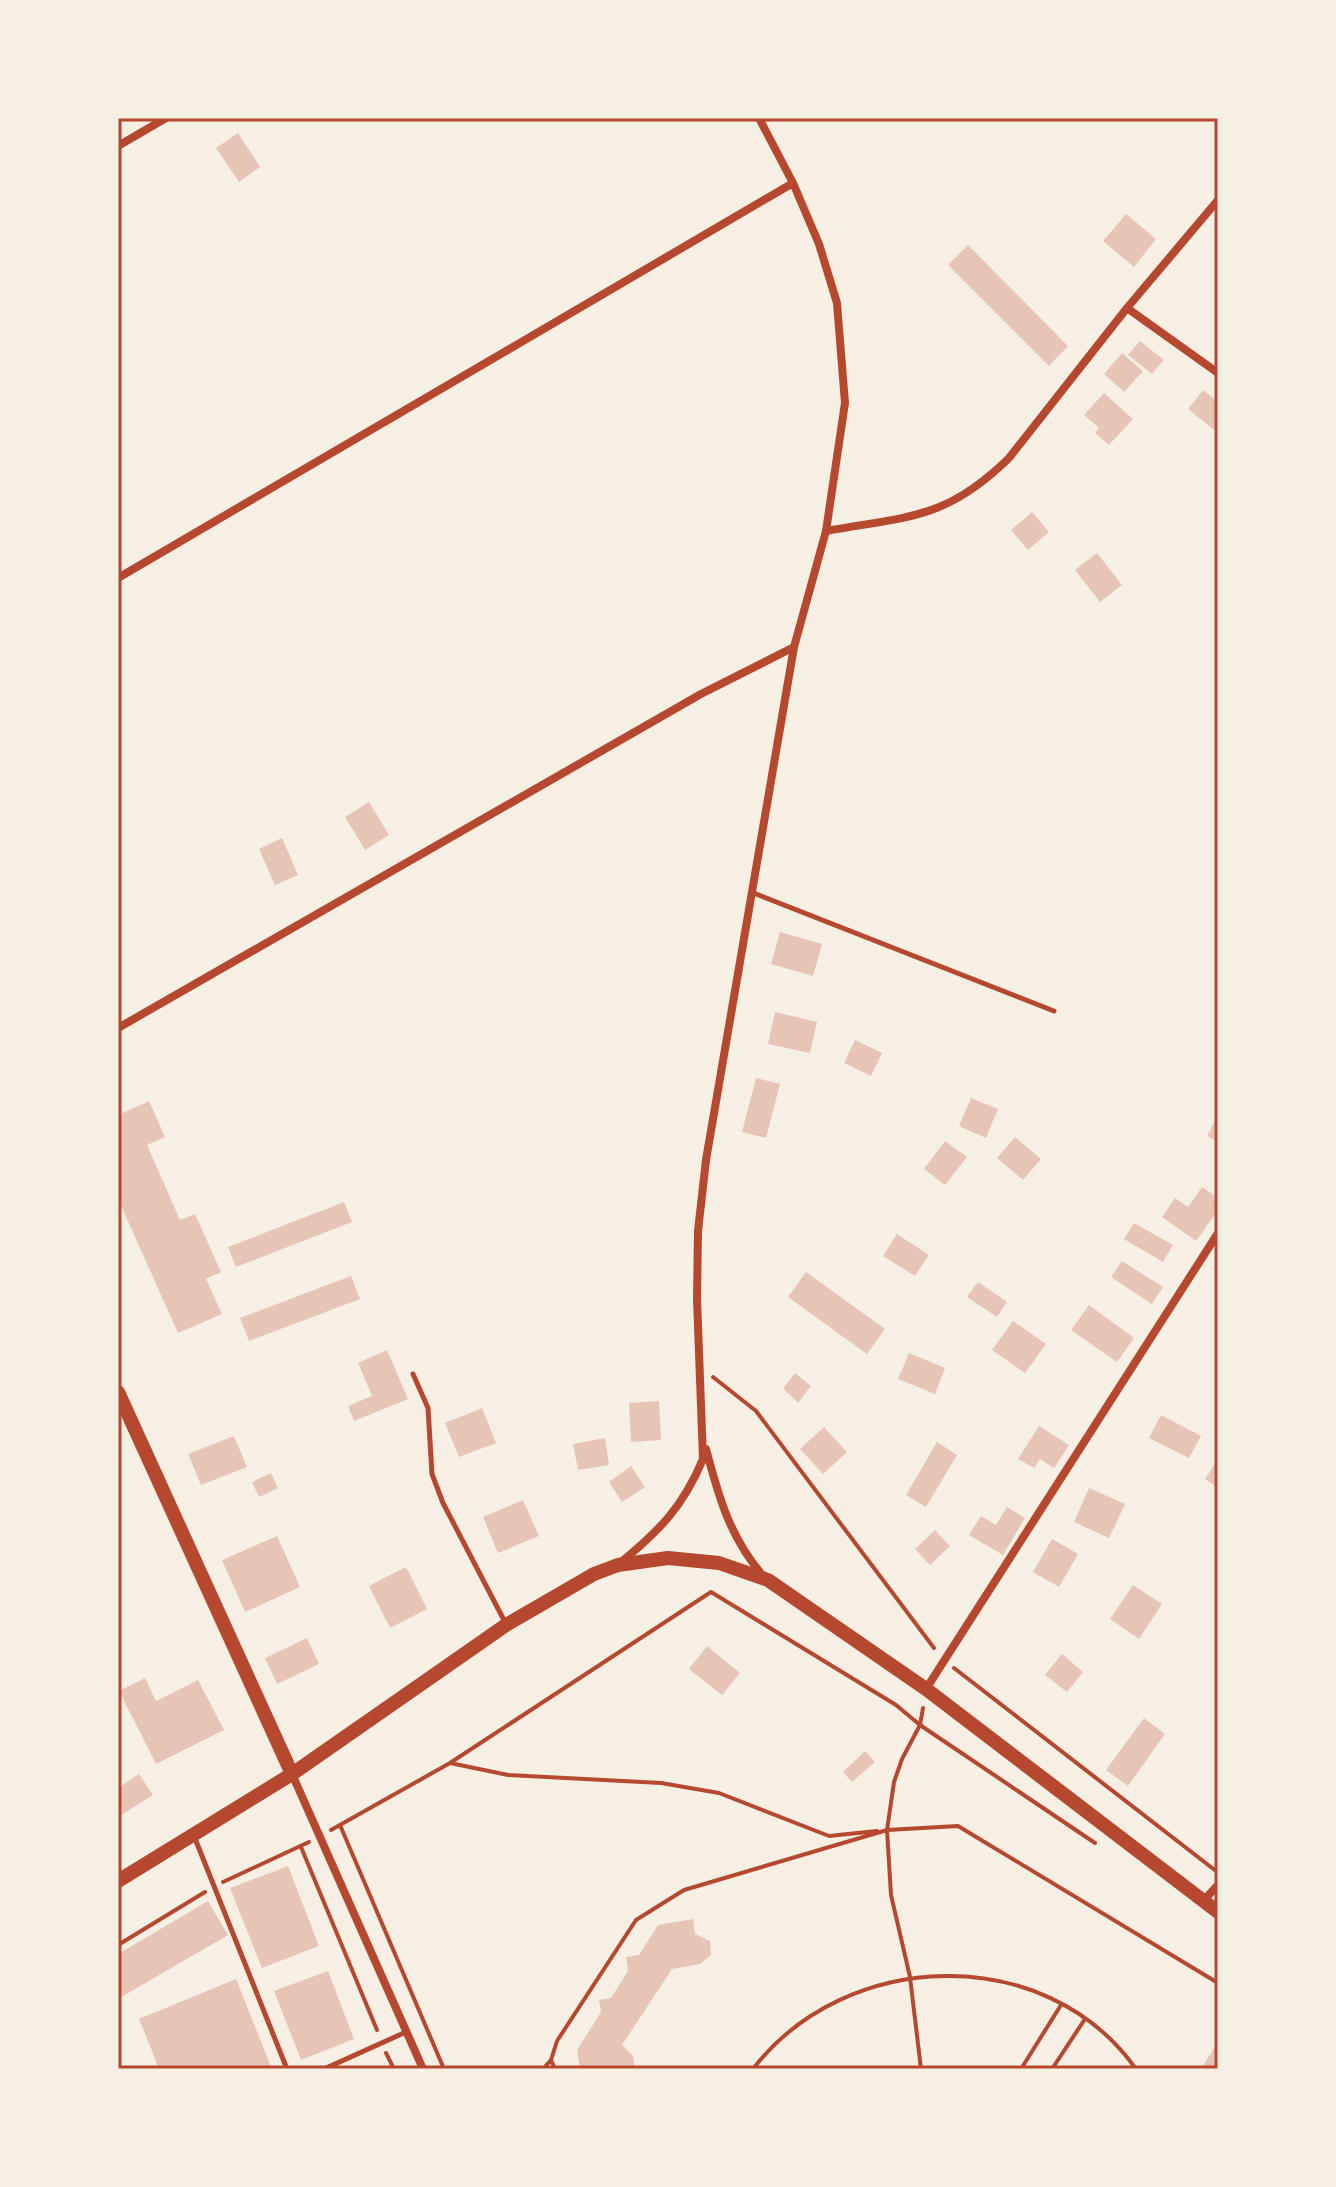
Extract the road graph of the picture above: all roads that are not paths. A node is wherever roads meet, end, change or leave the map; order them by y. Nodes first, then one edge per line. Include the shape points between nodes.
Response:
1 (166, 118) edge
2 (759, 118) edge
3 (118, 146) edge
4 (793, 183) junction
5 (1218, 200) edge
6 (1127, 308) junction
7 (1218, 373) edge
8 (826, 531) junction
9 (118, 578) edge
10 (794, 647) junction
11 (750, 892) junction
12 (1054, 1011) dead end
13 (118, 1028) edge
14 (1218, 1233) edge
15 (413, 1374) dead end
16 (118, 1392) edge
17 (704, 1443) junction
18 (618, 1565) junction
19 (768, 1580) junction
20 (506, 1625) junction
21 (926, 1689) junction
22 (292, 1774) junction
23 (194, 1835) junction
24 (118, 1881) edge
25 (1218, 1885) edge
26 (1202, 1902) junction
27 (1218, 1912) edge
28 (406, 2032) junction
29 (287, 2069) edge
30 (324, 2069) edge
31 (423, 2069) edge

1 - 3 street
2 - 4 street
4 - 8 street via 837,303 843,347 845,403
4 - 9 street
5 - 6 street
6 - 7 street
6 - 8 street via 1009,458 971,493 925,513
8 - 10 street
10 - 11 street
10 - 13 street via 701,694
11 - 12 lane
11 - 17 street via 698,1231
14 - 21 street
15 - 20 lane via 428,1408 432,1474
16 - 22 main road
17 - 18 street via 693,1483 663,1528
17 - 19 street via 732,1533
18 - 19 main road via 694,1559
18 - 20 main road
19 - 21 main road
20 - 22 main road
21 - 26 main road
22 - 23 main road
22 - 28 street
23 - 24 main road
23 - 29 lane
25 - 26 street
26 - 27 main road
28 - 30 lane
28 - 31 street

